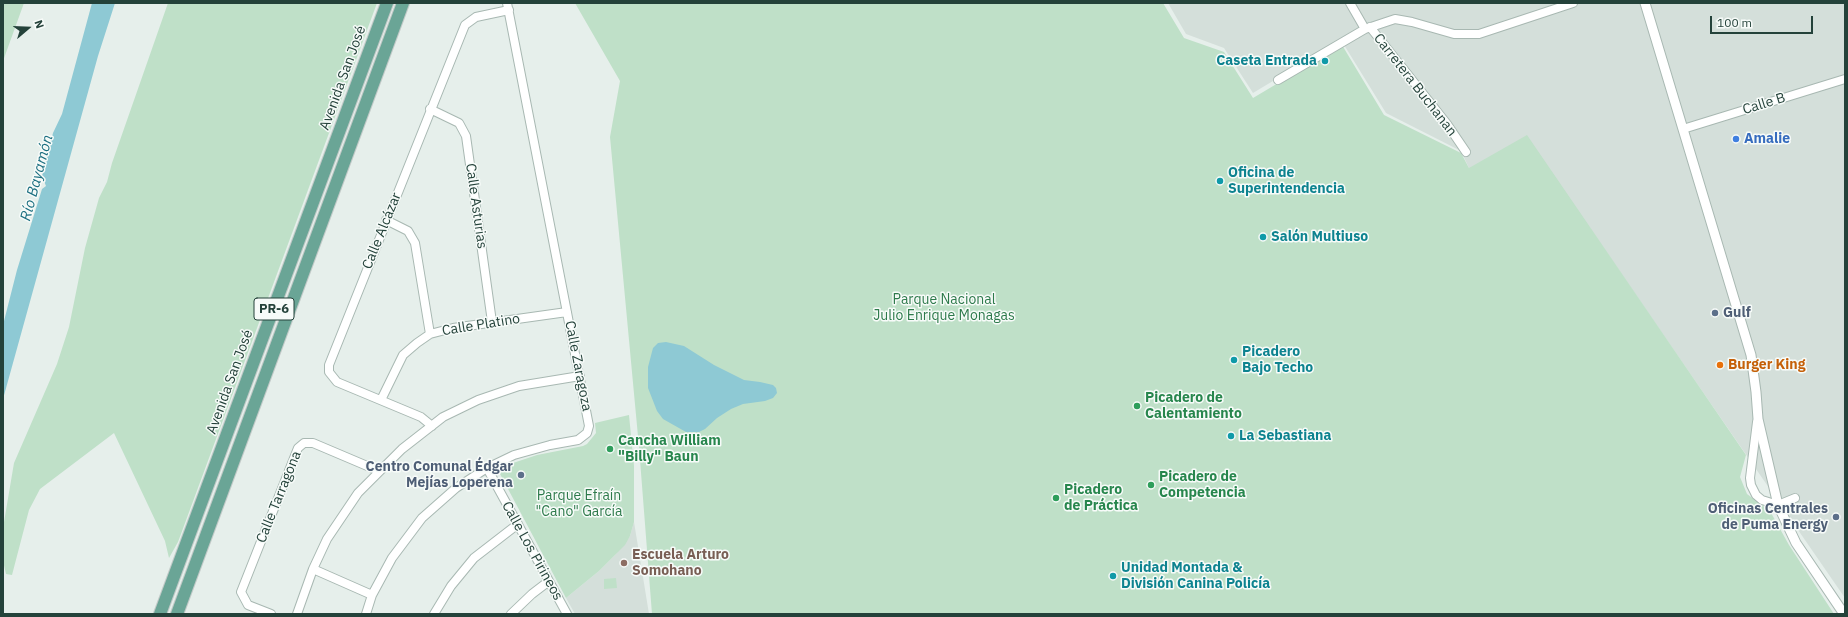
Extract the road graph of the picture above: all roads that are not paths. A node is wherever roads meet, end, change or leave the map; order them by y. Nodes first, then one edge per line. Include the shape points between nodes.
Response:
1 (387, 3) edge
2 (403, 3) edge
3 (1350, 3) edge
4 (1573, 3) edge
5 (1645, 3) edge
6 (508, 7) edge
7 (1368, 28) junction
8 (1845, 79) edge
9 (1278, 80) dead end
10 (430, 109) junction
11 (1683, 129) junction
12 (1466, 152) dead end
13 (386, 220) junction
14 (567, 312) junction
15 (492, 322) junction
16 (430, 334) junction
17 (580, 376) junction
18 (381, 400) junction
19 (1758, 419) junction
20 (432, 426) junction
21 (487, 468) junction
22 (379, 471) junction
23 (1796, 498) dead end
24 (1778, 505) junction
25 (518, 524) junction
26 (312, 569) junction
27 (548, 581) junction
28 (372, 595) junction
29 (160, 614) edge
30 (177, 614) edge
31 (271, 614) edge
32 (297, 614) edge
33 (366, 614) edge
34 (434, 614) edge
35 (511, 614) edge
36 (567, 614) edge
37 (1844, 614) edge

1 - 29 main road, Avenida San José / PR-6
2 - 30 main road, PR-6
3 - 7 street, Carretera Buchanan
4 - 7 street via 1479,34 1454,34 1395,19
5 - 11 street
6 - 10 street, Calle Alcázar via 476,17 465,25
6 - 14 street, Calle Zaragoza
7 - 9 street
7 - 12 street, Carretera Buchanan via 1447,124
8 - 11 street, Calle B
10 - 13 street, Calle Alcázar
10 - 15 street, Calle Asturias via 454,119 462,126 466,136
11 - 19 street via 1750,355
13 - 16 street via 408,231 415,243
13 - 18 street, Calle Alcázar via 328,369 337,382
14 - 15 street, Calle Platino
14 - 17 street, Calle Zaragoza
15 - 16 street, Calle Platino
16 - 18 street, Calle Platino via 403,356
17 - 20 street via 536,382 500,391 463,407
17 - 21 street, Calle Zaragoza via 589,426 584,437 520,453
18 - 20 street, Calle Alcázar via 421,417
19 - 24 street
19 - 24 street via 1750,485 1762,500
20 - 22 street
21 - 25 street, Calle Los Pirineos
21 - 28 street, Calle Zaragoza via 456,488 422,518 392,558
22 - 26 street via 358,493
22 - 31 street, Calle Tarragona via 312,443 298,448 241,592 248,605
23 - 24 street
24 - 37 street via 1796,543
25 - 27 street, Calle Los Pirineos
25 - 34 street via 474,558 451,586
26 - 28 street
26 - 32 street
27 - 35 street
27 - 36 street, Calle Los Pirineos
28 - 33 street, Calle Zaragoza

